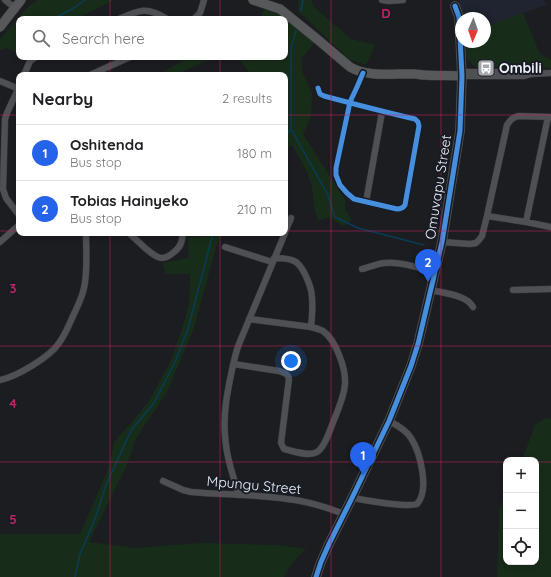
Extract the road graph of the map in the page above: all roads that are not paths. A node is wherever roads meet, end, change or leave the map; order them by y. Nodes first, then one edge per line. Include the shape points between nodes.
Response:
1 (5, 0) edge
2 (21, 0) edge
3 (204, 0) edge
4 (253, 0) edge
5 (382, 0) edge
6 (403, 0) edge
7 (455, 3) edge
8 (15, 8) junction
9 (126, 16) edge
10 (161, 16) edge
11 (197, 16) edge
12 (0, 27) edge
13 (32, 60) edge
14 (123, 60) edge
15 (25, 72) edge
16 (97, 72) edge
17 (551, 72) edge
18 (363, 73) junction
19 (460, 74) junction
20 (0, 81) edge
21 (16, 87) edge
22 (318, 88) dead end
23 (16, 94) edge
24 (350, 102) junction
25 (382, 112) junction
26 (550, 117) edge
27 (366, 202) junction
28 (16, 211) edge
29 (487, 216) junction
30 (291, 218) dead end
31 (526, 222) junction
32 (288, 226) edge
33 (551, 227) edge
34 (16, 228) edge
35 (86, 236) edge
36 (132, 236) edge
37 (182, 236) edge
38 (284, 236) edge
39 (0, 242) edge
40 (442, 242) junction
41 (225, 247) dead end
42 (273, 260) junction
43 (362, 269) dead end
44 (435, 273) junction
45 (551, 289) edge
46 (431, 290) junction
47 (513, 290) dead end
48 (474, 307) dead end
49 (249, 319) junction
50 (311, 327) junction
51 (234, 364) junction
52 (0, 380) edge
53 (389, 421) junction
54 (163, 481) dead end
55 (239, 495) junction
56 (352, 498) junction
57 (344, 514) junction
58 (316, 577) edge

1 - 8 street
2 - 8 street
3 - 11 street
4 - 18 street via 280,9 350,67
5 - 6 street
7 - 19 street, Omuvapu Street via 454,18
8 - 12 street
9 - 10 street via 141,10 152,11
13 - 15 street
14 - 16 street
17 - 19 street
18 - 19 street
18 - 24 street
19 - 40 street, Omuvapu Street via 460,131
20 - 21 street
22 - 24 street via 324,96
23 - 28 street via 5,119 4,189 6,198
24 - 25 street
24 - 27 street via 336,175 347,193
25 - 27 street
25 - 27 street via 415,119 419,126 405,205 397,210
26 - 29 street via 511,118 507,125
26 - 31 street
29 - 31 street
29 - 40 street via 482,236 476,243
30 - 32 street
31 - 33 street
34 - 39 street
35 - 52 street via 82,297 59,344 14,376
36 - 37 street via 155,257 162,258 169,257 177,250 182,243
38 - 42 street
40 - 44 street, Omuvapu Street
41 - 42 street
42 - 49 street
42 - 50 street via 292,260 301,267 312,297
43 - 44 street via 384,263 409,265
44 - 46 street, Omuvapu Street
45 - 47 street
46 - 48 street via 467,300
46 - 53 street, Omuvapu Street via 411,366
49 - 50 street
49 - 51 street
50 - 51 street via 323,331 334,345 345,376 340,402 327,437 318,452 301,453 284,449 281,444 289,376 279,371
51 - 55 street via 225,407 225,436
53 - 56 street, Omuvapu Street
53 - 56 street via 411,437 419,456 423,486 421,498 417,504 408,506
54 - 55 street, Mpungu Street via 191,492
55 - 57 street, Mpungu Street via 287,498 323,506
56 - 57 street, Omuvapu Street
57 - 58 street, Omuvapu Street

